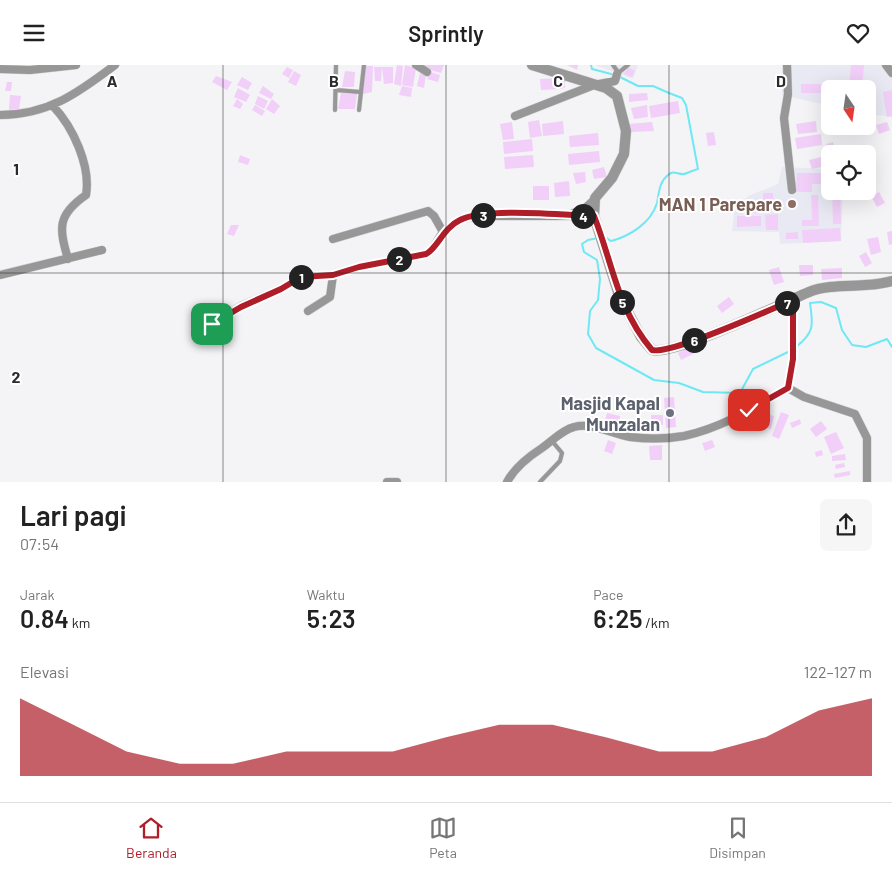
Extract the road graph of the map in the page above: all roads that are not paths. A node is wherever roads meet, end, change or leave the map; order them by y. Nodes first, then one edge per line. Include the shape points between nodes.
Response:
1 (76, 65) edge
2 (115, 65) edge
3 (336, 65) edge
4 (364, 65) edge
5 (416, 65) edge
6 (532, 65) edge
7 (613, 65) edge
8 (628, 65) edge
9 (787, 65) edge
10 (886, 65) edge
11 (0, 69) edge
12 (427, 72) dead end
13 (892, 73) edge
14 (617, 75) junction
15 (594, 85) junction
16 (336, 90) junction
17 (360, 92) junction
18 (53, 106) junction
19 (335, 110) dead end
20 (358, 110) dead end
21 (0, 115) edge
22 (516, 116) dead end
23 (792, 190) dead end
24 (594, 200) junction
25 (569, 215) junction
26 (594, 216) junction
27 (443, 232) junction
28 (333, 239) dead end
29 (102, 250) dead end
30 (68, 259) junction
31 (0, 275) edge
32 (333, 275) junction
33 (892, 281) edge
34 (793, 300) junction
35 (308, 311) dead end
36 (212, 324) dead end
37 (788, 388) junction
38 (552, 441) junction
39 (387, 482) edge
40 (396, 482) edge
41 (507, 482) edge
42 (540, 482) edge
43 (867, 482) edge

1 - 11 street
2 - 18 street
3 - 16 lane
4 - 17 lane
5 - 12 street
6 - 15 street
7 - 14 lane
8 - 14 lane
9 - 23 street via 788,94 784,118
10 - 13 street
14 - 15 street
15 - 22 street
15 - 24 street via 617,96 626,131 620,165
16 - 17 lane
16 - 19 lane
17 - 20 lane
18 - 21 street via 29,114
18 - 30 street via 63,117 81,154 88,181 86,195 63,217 61,235
24 - 25 street via 584,209
24 - 26 street
25 - 26 street
25 - 27 street via 477,215 461,219
26 - 34 street via 618,295 641,337 652,350 661,351 701,338
27 - 28 street via 428,211
27 - 32 street via 426,254
29 - 30 street
30 - 31 street
32 - 35 street via 330,297
32 - 36 street via 301,277
33 - 34 street via 811,291
34 - 37 street via 793,359
37 - 38 street via 731,420 683,436 630,437 583,426 567,430
37 - 43 street via 804,397 854,414 867,438
38 - 41 street via 516,467
38 - 42 lane via 562,453 561,459
39 - 40 street

